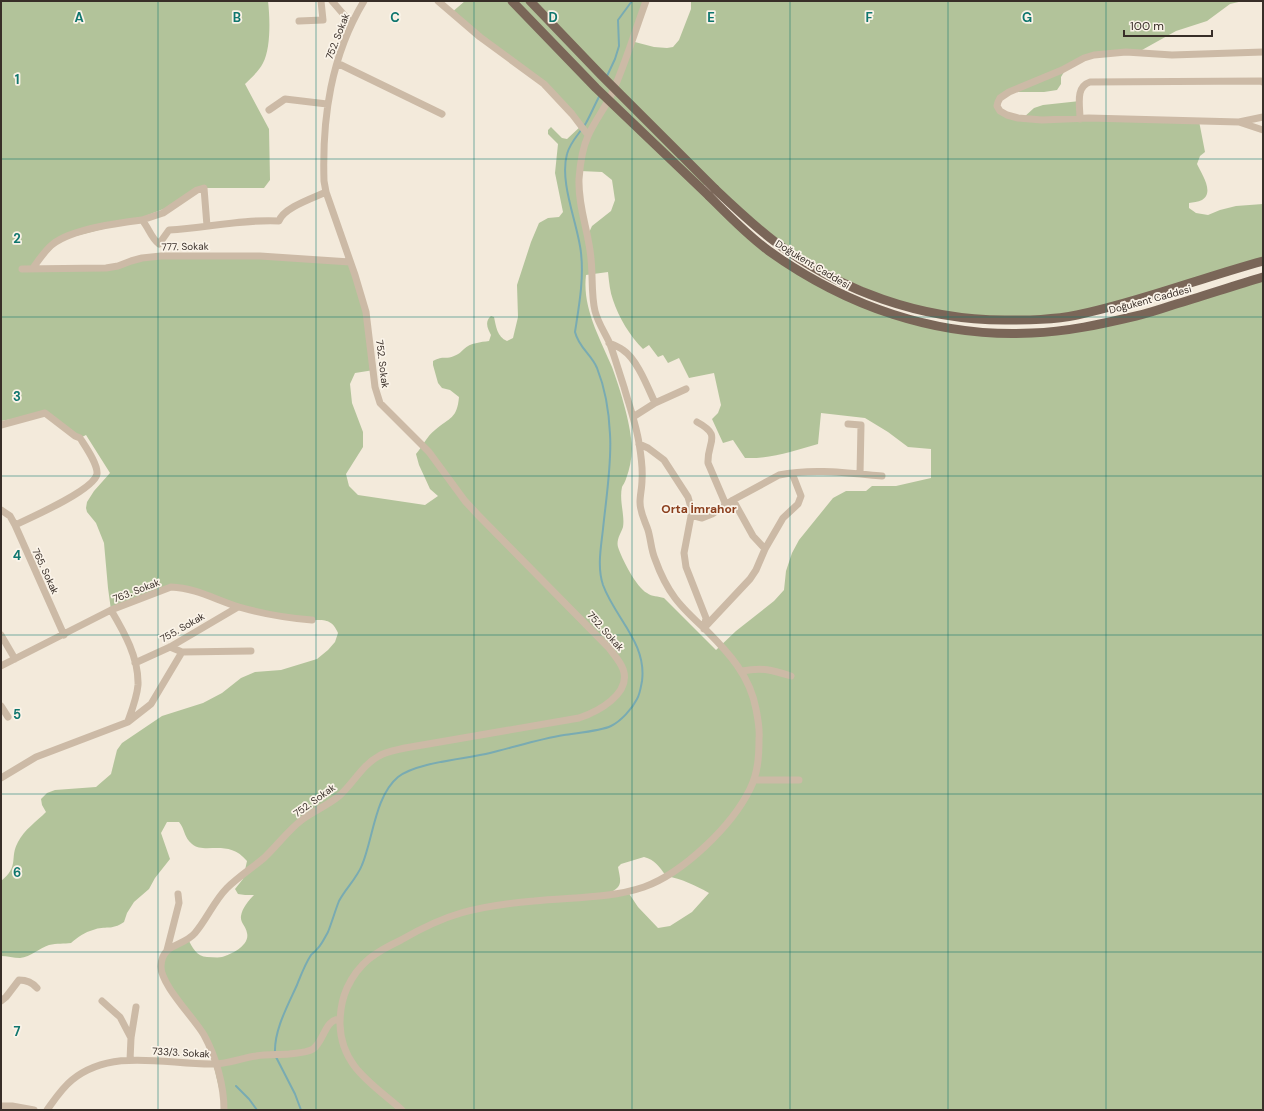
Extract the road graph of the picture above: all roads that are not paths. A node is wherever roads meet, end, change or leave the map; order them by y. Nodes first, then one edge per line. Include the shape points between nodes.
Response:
1 (321, 1) edge
2 (332, 1) edge
3 (364, 1) edge
4 (438, 1) edge
5 (512, 1) edge
6 (530, 1) edge
7 (646, 1) edge
8 (299, 20) dead end
9 (351, 24) junction
10 (1263, 52) edge
11 (337, 63) junction
12 (1263, 82) edge
13 (328, 104) junction
14 (269, 110) dead end
15 (442, 114) dead end
16 (1263, 117) edge
17 (1080, 119) junction
18 (1239, 122) junction
19 (1263, 130) edge
20 (588, 135) junction
21 (326, 192) junction
22 (712, 192) junction
23 (142, 220) junction
24 (207, 226) junction
25 (159, 244) junction
26 (161, 256) junction
27 (1263, 261) edge
28 (350, 262) junction
29 (33, 268) junction
30 (22, 269) dead end
31 (1263, 277) edge
32 (609, 343) junction
33 (686, 389) dead end
34 (655, 403) junction
35 (633, 417) junction
36 (697, 422) dead end
37 (848, 424) dead end
38 (1, 425) edge
39 (639, 444) junction
40 (792, 473) junction
41 (860, 474) junction
42 (882, 476) dead end
43 (729, 502) junction
44 (1, 510) edge
45 (691, 515) junction
46 (14, 525) junction
47 (765, 549) junction
48 (238, 606) junction
49 (111, 610) junction
50 (312, 620) dead end
51 (704, 629) junction
52 (1, 635) edge
53 (64, 635) junction
54 (170, 647) junction
55 (251, 651) dead end
56 (182, 652) junction
57 (15, 659) junction
58 (136, 663) junction
59 (1, 666) edge
60 (742, 671) junction
61 (791, 676) dead end
62 (1, 706) edge
63 (8, 717) dead end
64 (128, 722) junction
65 (1, 778) edge
66 (754, 780) junction
67 (799, 780) dead end
68 (178, 894) dead end
69 (167, 950) junction
70 (37, 988) dead end
71 (1, 1001) edge
72 (102, 1001) dead end
73 (136, 1007) dead end
74 (340, 1019) junction
75 (131, 1038) junction
76 (130, 1060) junction
77 (215, 1064) junction
78 (1, 1106) edge
79 (34, 1110) edge
80 (47, 1110) edge
81 (224, 1110) edge
82 (402, 1110) edge

1 - 8 street via 323,20
2 - 9 street
3 - 9 street, 752. Sokak
4 - 20 street via 480,37 544,84
5 - 22 main road, Doğukent Caddesi, bridge via 596,88
6 - 22 main road, Doğukent Caddesi, bridge
7 - 20 street via 612,92
9 - 11 street, 752. Sokak
10 - 17 street via 1172,55 1126,52 1094,55 1009,92 1000,98 997,106 1007,115 1018,118
11 - 13 street, 752. Sokak
11 - 15 street
12 - 17 street via 1090,82 1081,88
13 - 14 street via 285,99
13 - 21 street, 752. Sokak via 323,167
16 - 18 street
17 - 18 street
18 - 19 street
20 - 32 street via 579,178 582,215 591,258 595,312
21 - 24 street via 283,214 279,221 264,220
21 - 28 street, 752. Sokak
22 - 27 main road, Doğukent Caddesi via 775,241 836,279 867,294 906,307 950,317 1031,320 1075,316 1131,302
22 - 31 main road, Doğukent Caddesi via 742,228 768,250 830,289 864,305 902,318 949,328 988,334 1032,334 1080,328 1137,316
23 - 24 street via 163,213 204,188
23 - 25 street
23 - 29 street via 68,236 53,244
24 - 25 street via 169,230
25 - 26 street
26 - 28 street, 777. Sokak via 260,256
26 - 29 street, 777. Sokak via 131,260 106,268
28 - 69 street, 752. Sokak via 366,312 375,388 380,403 429,452 478,515 609,648 624,670 623,683 613,699 599,710 583,716 405,748 378,756 340,795 303,819 264,857 227,887 192,936
29 - 30 street, 777. Sokak
32 - 34 street via 624,351 634,362
32 - 35 street
33 - 34 street
34 - 35 street
35 - 39 street
36 - 43 street via 711,432 708,464
37 - 41 street via 861,425
38 - 46 street via 45,413 78,437 95,464 97,474 94,480 57,506
39 - 45 street via 664,460 688,497
39 - 51 street via 643,477 640,506 652,552 660,574 676,600
40 - 41 street via 807,471
40 - 43 street via 779,475
40 - 47 street via 801,496 800,500 783,518
41 - 42 street
43 - 45 street via 702,518
43 - 47 street
44 - 46 street, 765. Sokak via 10,516
45 - 51 street via 684,553 686,567 706,618
46 - 53 street, 765. Sokak
47 - 51 street via 762,560 750,579
48 - 49 street, 763. Sokak via 193,590 172,588
48 - 50 street, 763. Sokak via 266,614
48 - 54 street, 755. Sokak
49 - 53 street, 763. Sokak
49 - 58 street via 124,631
51 - 60 street
52 - 57 street
53 - 57 street, 763. Sokak
54 - 56 street
54 - 58 street, 755. Sokak
55 - 56 street
56 - 64 street via 151,704
57 - 59 street, 763. Sokak
58 - 64 street via 138,685
60 - 61 street via 766,669
60 - 66 street via 754,699 760,730 759,758
62 - 63 street
64 - 65 street via 36,757
66 - 67 street
66 - 74 street via 743,801 717,835 699,853 658,881 621,893 510,903 463,912 437,922 385,948 363,963 354,973 347,989
68 - 69 street via 179,903
69 - 77 street via 160,968 163,976 203,1034
70 - 71 street via 33,983 19,980
72 - 75 street via 120,1017
73 - 75 street
74 - 77 street, 733/3. Sokak via 330,1022 320,1041 314,1048 306,1051 258,1055
74 - 82 street via 343,1045 355,1068
75 - 76 street
76 - 77 street, 733/3. Sokak
76 - 80 street, 733/3. Sokak via 82,1072 71,1080
77 - 81 street via 222,1084
78 - 79 street

